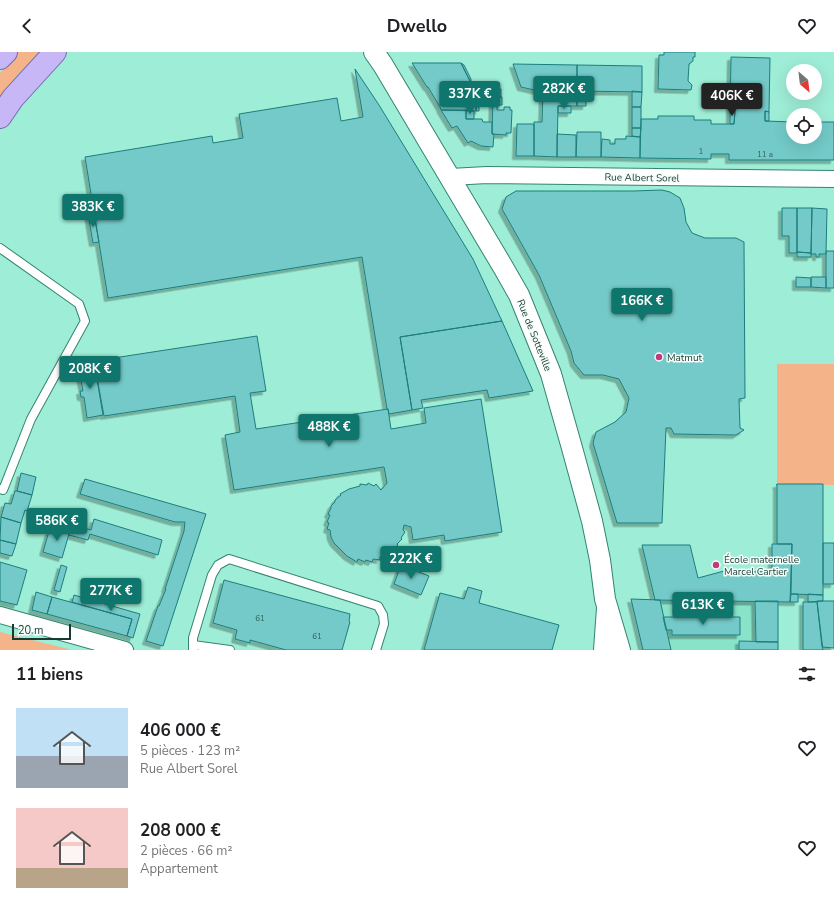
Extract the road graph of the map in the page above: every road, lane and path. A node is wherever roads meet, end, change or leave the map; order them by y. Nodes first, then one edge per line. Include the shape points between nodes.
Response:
1 (6, 52) edge
2 (55, 52) edge
3 (374, 52) edge
4 (0, 58) edge
5 (0, 117) edge
6 (450, 177) junction
7 (834, 179) edge
8 (0, 248) edge
9 (0, 489) edge
10 (0, 615) edge
11 (193, 648) edge
12 (607, 649) edge
13 (122, 650) edge
14 (230, 650) edge
15 (376, 650) edge

1 - 4 main road
2 - 5 main road via 13,98
3 - 6 street, Rue de Sotteville
6 - 7 street, Rue Albert Sorel via 487,175
6 - 12 street, Rue de Sotteville via 519,295 551,374 592,521 600,560
8 - 9 lane via 79,304 85,321 31,419 3,490
10 - 13 street
11 - 14 lane
11 - 15 lane via 193,638 212,575 218,565 229,559 378,606 384,624

